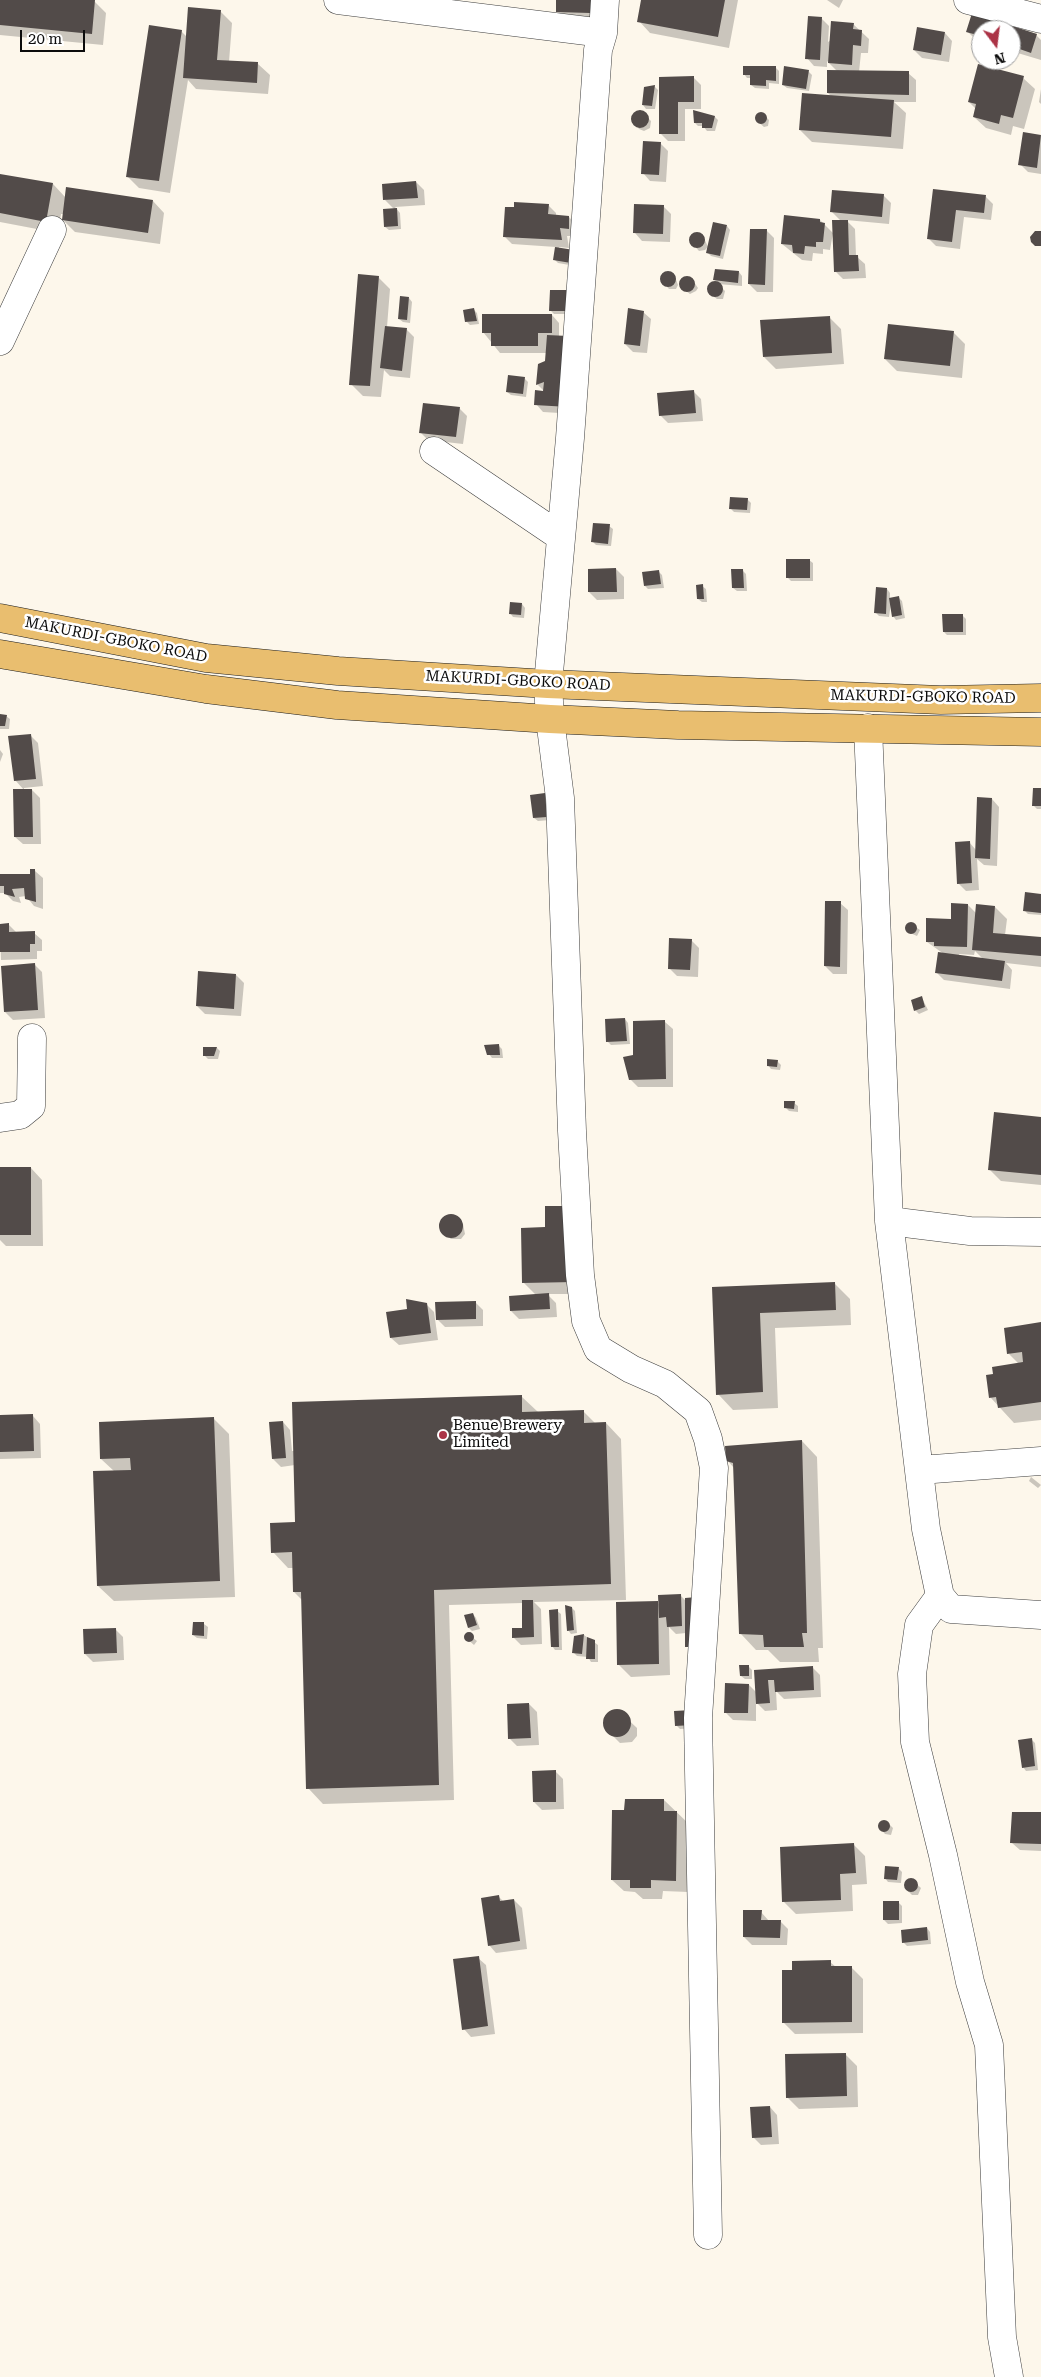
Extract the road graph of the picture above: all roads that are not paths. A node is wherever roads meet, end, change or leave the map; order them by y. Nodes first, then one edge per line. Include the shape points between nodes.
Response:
1 (338, 0) edge
2 (605, 0) edge
3 (968, 0) edge
4 (1041, 19) edge
5 (603, 33) junction
6 (52, 230) dead end
7 (0, 341) edge
8 (434, 451) dead end
9 (561, 537) junction
10 (0, 618) edge
11 (0, 654) edge
12 (548, 684) junction
13 (1041, 698) edge
14 (550, 719) junction
15 (868, 728) junction
16 (1041, 732) edge
17 (32, 1038) dead end
18 (0, 1118) edge
19 (890, 1221) junction
20 (1041, 1232) edge
21 (1041, 1461) edge
22 (920, 1470) junction
23 (940, 1596) junction
24 (1041, 1615) edge
25 (708, 2235) dead end
26 (1009, 2377) edge

1 - 5 street
2 - 5 street
3 - 4 street
5 - 9 street via 598,50
6 - 7 street
8 - 9 street
9 - 12 street
10 - 12 main road, MAKURDI-GBOKO ROAD via 206,658 338,671
11 - 14 main road via 206,688 337,705
12 - 13 main road, MAKURDI-GBOKO ROAD via 941,700
12 - 14 street
14 - 15 main road via 678,726
14 - 25 street via 560,798 572,1131 580,1275 586,1321 598,1349 631,1370 665,1384 698,1411 714,1468 698,1718
15 - 16 main road
15 - 19 street
17 - 18 street via 31,1106 20,1115
19 - 20 street via 970,1231
19 - 22 street
21 - 22 street
22 - 23 street via 926,1529
23 - 24 street via 951,1609
23 - 26 street via 919,1625 912,1674 915,1742 970,1982 990,2045 1002,2337

